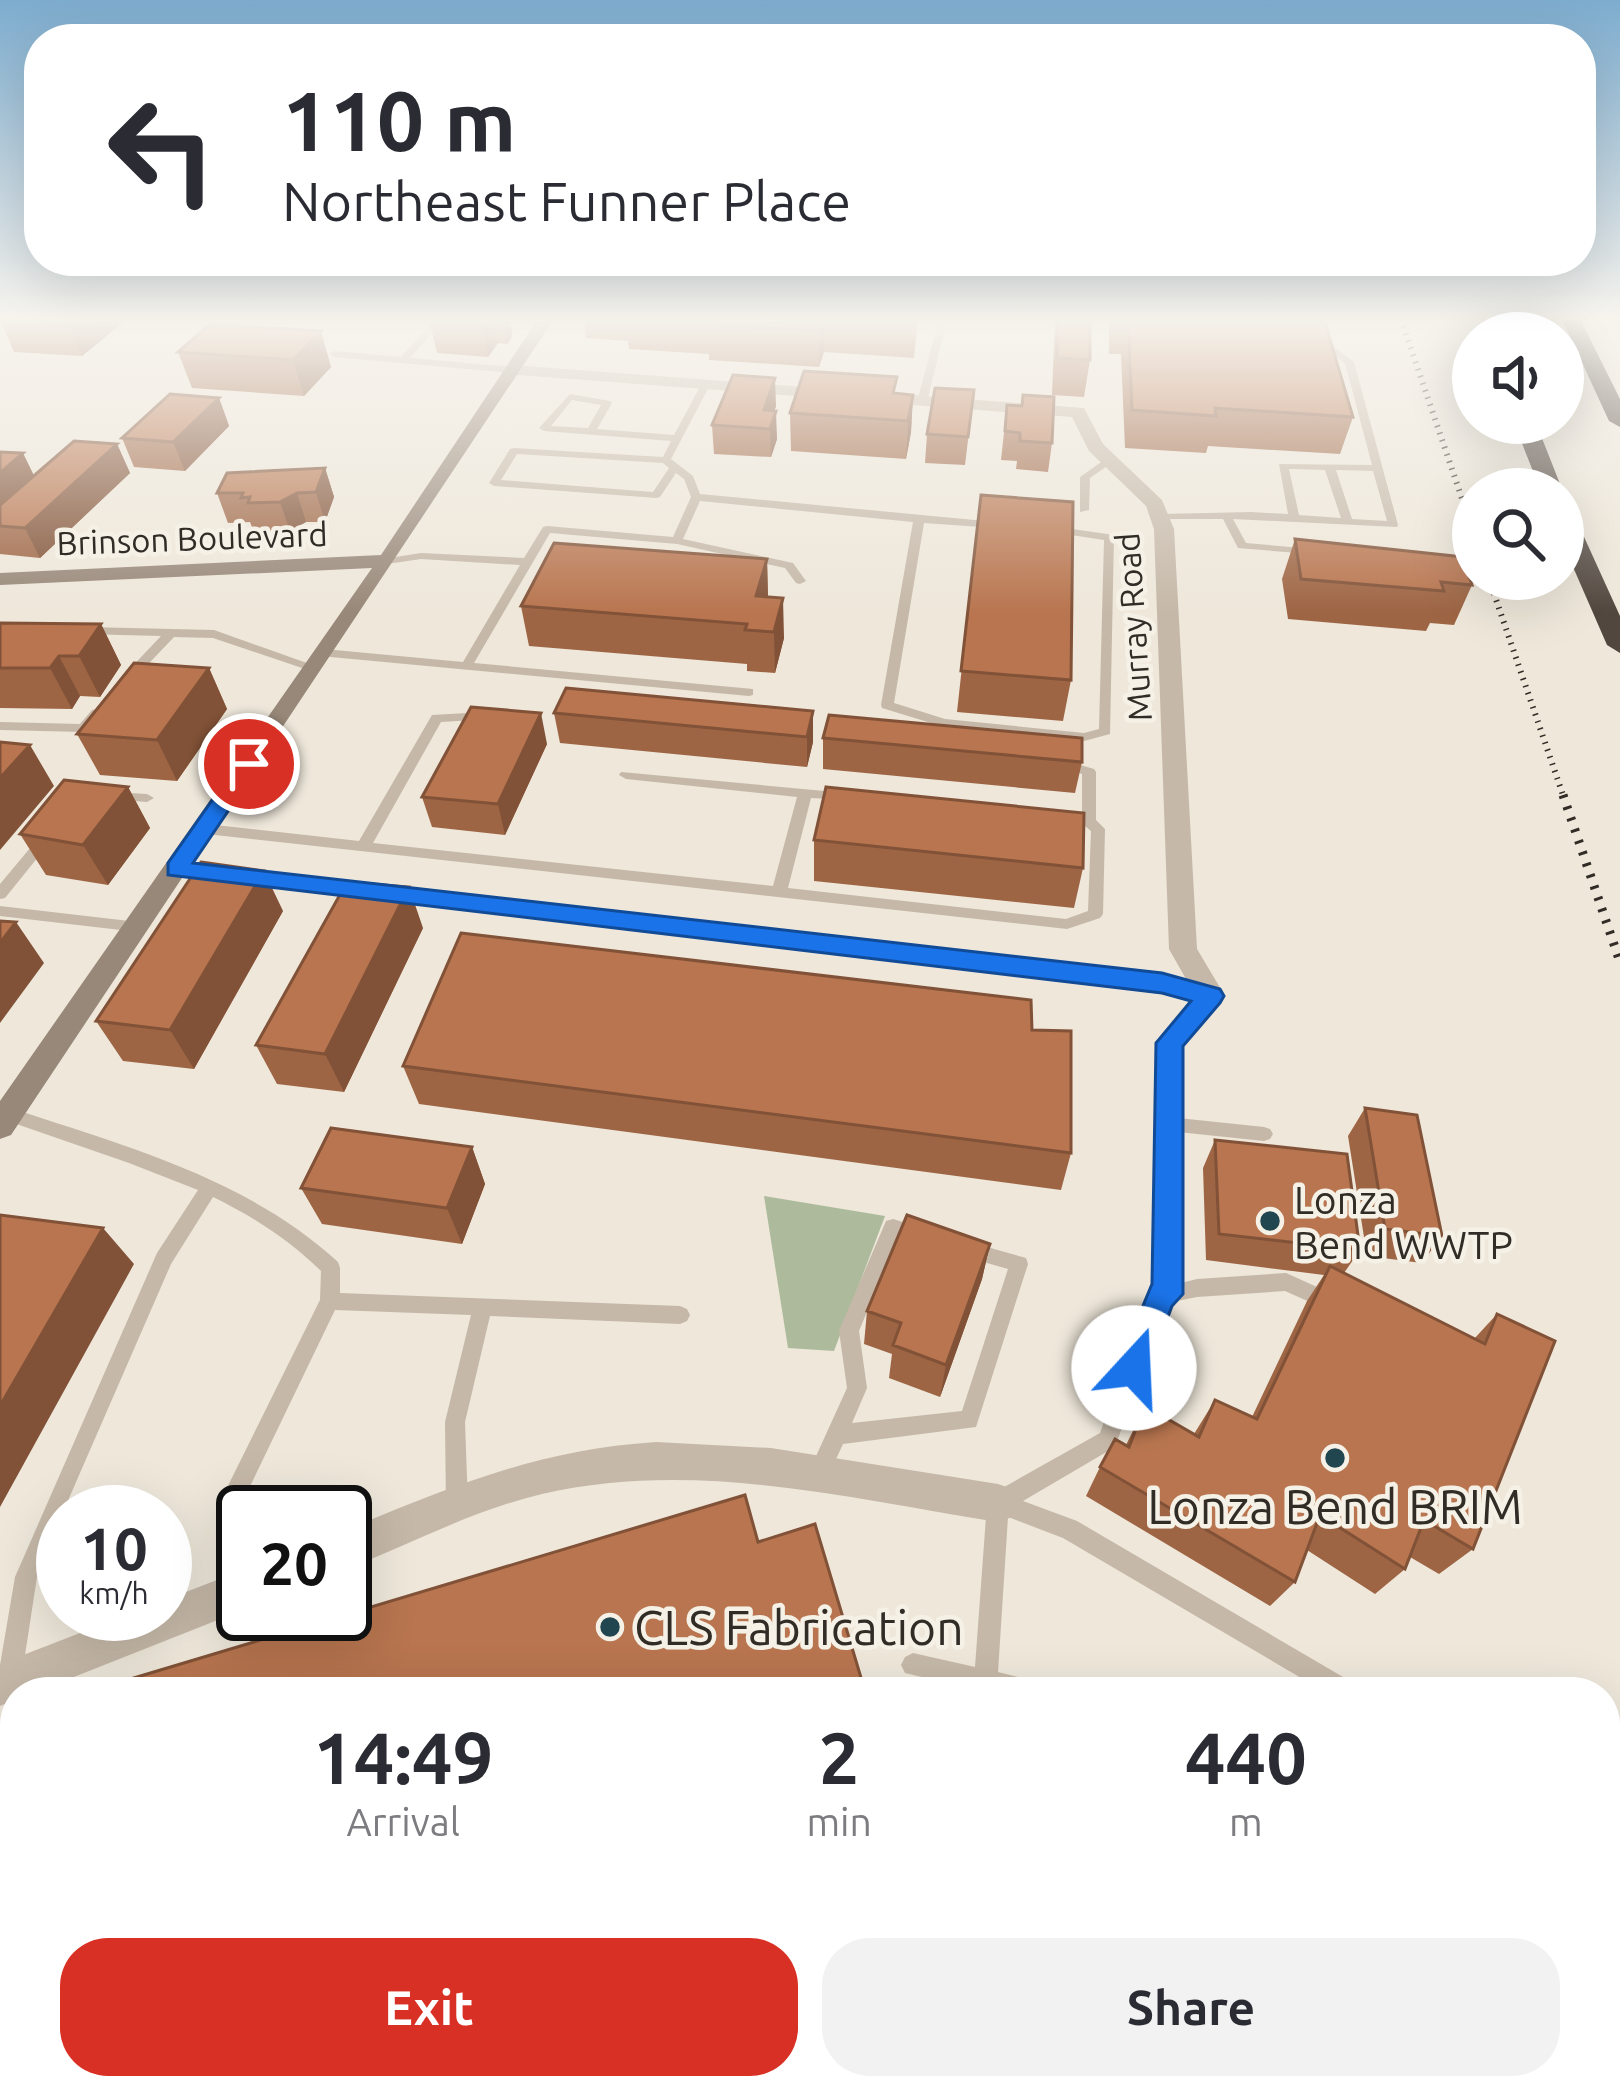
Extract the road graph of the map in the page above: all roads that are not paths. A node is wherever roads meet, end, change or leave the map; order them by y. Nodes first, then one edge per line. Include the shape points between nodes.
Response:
1 (481, 417) edge
2 (553, 417) edge
3 (599, 417) edge
4 (688, 417) edge
5 (1080, 417) edge
6 (1364, 417) edge
7 (591, 431) junction
8 (677, 438) junction
9 (1108, 462) junction
10 (671, 463) junction
11 (1329, 466) junction
12 (1378, 468) junction
13 (697, 497) junction
14 (1084, 510) dead end
15 (1226, 515) junction
16 (1160, 517) junction
17 (1294, 518) junction
18 (919, 519) junction
19 (1348, 522) junction
20 (1011, 526) edge
21 (1034, 527) edge
22 (677, 541) junction
23 (1327, 553) edge
24 (387, 561) junction
25 (527, 562) junction
26 (1584, 564) edge
27 (0, 580) edge
28 (800, 580) dead end
29 (64, 631) edge
30 (171, 633) junction
31 (1620, 645) edge
32 (320, 661) junction
33 (467, 665) junction
34 (749, 692) dead end
35 (501, 715) edge
36 (0, 726) edge
37 (1049, 761) edge
38 (626, 775) dead end
39 (805, 793) junction
40 (104, 796) edge
41 (147, 798) dead end
42 (853, 798) edge
43 (1042, 817) edge
44 (1089, 822) junction
45 (56, 828) edge
46 (206, 829) junction
47 (363, 847) junction
48 (176, 869) junction
49 (779, 892) junction
50 (0, 894) edge
51 (0, 911) edge
52 (138, 927) junction
53 (1211, 996) junction
54 (4, 1120) edge
55 (1169, 1124) junction
56 (1264, 1134) dead end
57 (208, 1188) junction
58 (1167, 1294) junction
59 (330, 1301) junction
60 (483, 1307) junction
61 (1344, 1308) edge
62 (680, 1315) dead end
63 (836, 1435) junction
64 (818, 1477) junction
65 (239, 1485) edge
66 (998, 1503) junction
67 (457, 1507) junction
68 (372, 1540) edge
69 (216, 1601) edge
70 (913, 1665) dead end
71 (6, 1677) edge
72 (20, 1677) edge
73 (968, 1677) edge
74 (986, 1677) edge
75 (1322, 1677) edge

1 - 24 street
2 - 7 lane via 544,428
3 - 7 lane
4 - 8 lane
5 - 9 street, Murray Road
6 - 12 lane
7 - 8 lane
8 - 10 lane
9 - 14 lane via 1085,477
9 - 16 street, Murray Road
10 - 10 lane via 656,495 494,483 514,451
10 - 13 lane
11 - 12 lane
11 - 17 lane via 1282,466
11 - 19 lane
12 - 19 lane via 1394,532
13 - 18 lane
13 - 22 lane
15 - 16 lane
15 - 17 lane
15 - 23 lane via 1242,546
16 - 53 street, Murray Road via 1183,949
17 - 19 lane
18 - 20 lane
18 - 21 lane via 886,705 944,723 1084,737 1105,731 1110,537
22 - 25 lane via 547,529
22 - 28 lane via 789,565
24 - 25 lane
24 - 27 street, Brinson Boulevard
24 - 32 street
25 - 33 lane
26 - 31 highway
29 - 30 lane
30 - 32 lane via 214,634
30 - 36 lane via 83,728
32 - 33 lane
32 - 46 street
33 - 34 lane
35 - 47 lane via 436,718
37 - 44 lane via 1089,772
38 - 39 lane
39 - 42 lane
39 - 49 lane
40 - 41 lane
43 - 44 lane
44 - 49 lane via 1098,829 1095,914 1067,923
45 - 50 lane
46 - 47 lane
46 - 48 street
47 - 49 lane
48 - 52 street
48 - 53 street via 1162,983
51 - 52 lane
52 - 54 street
53 - 55 lane via 1169,1043
54 - 57 lane
55 - 56 lane
55 - 58 lane
57 - 59 lane via 306,1240 331,1268
57 - 71 lane via 164,1258 26,1577
58 - 61 lane via 1286,1282
58 - 66 lane via 1108,1440
59 - 60 lane
59 - 65 lane
60 - 62 lane
60 - 67 lane via 455,1422
63 - 63 lane via 857,1388 849,1331 893,1227 1018,1264 969,1420
63 - 64 lane
64 - 66 street
64 - 67 street via 644,1461 542,1475
66 - 74 lane
66 - 75 lane via 1070,1528
67 - 68 street
69 - 72 street
70 - 73 lane

